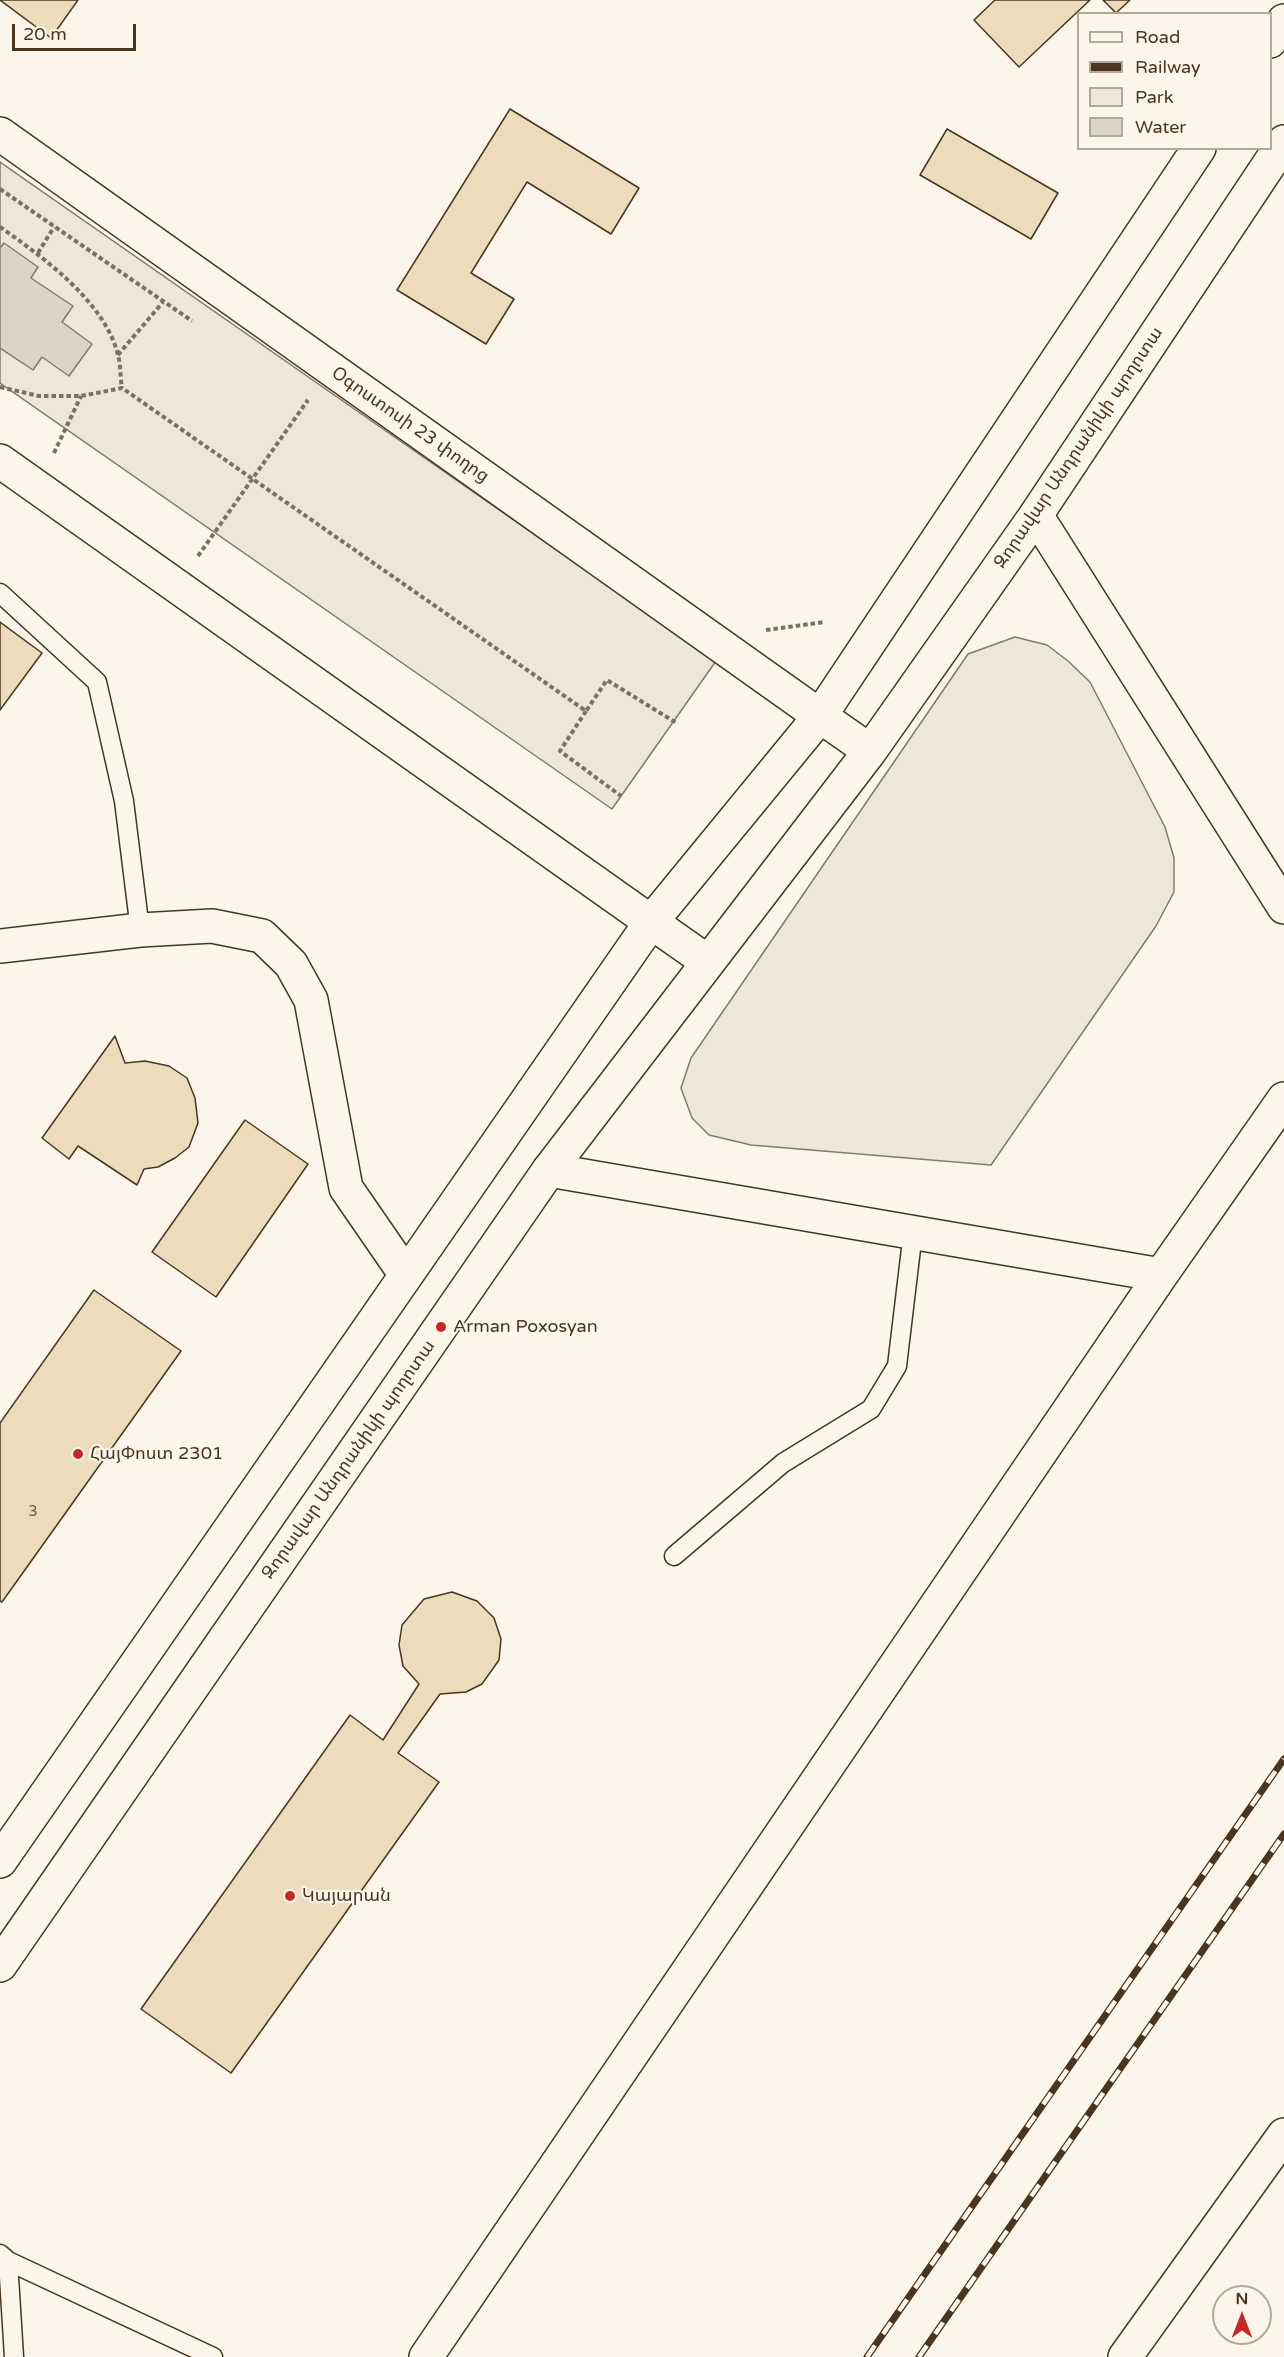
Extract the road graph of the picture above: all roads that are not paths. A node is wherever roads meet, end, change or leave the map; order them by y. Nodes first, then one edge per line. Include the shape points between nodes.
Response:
1 (1284, 21) edge
2 (1272, 38) edge
3 (0, 134) edge
4 (1284, 142) edge
5 (1198, 150) edge
6 (0, 462) edge
7 (1036, 515) junction
8 (0, 593) edge
9 (820, 716) junction
10 (870, 752) junction
11 (1284, 907) edge
12 (651, 922) junction
13 (140, 930) junction
14 (0, 946) edge
15 (708, 962) junction
16 (1284, 1099) edge
17 (549, 1170) junction
18 (913, 1232) junction
19 (406, 1275) junction
20 (1161, 1275) junction
21 (674, 1556) dead end
22 (0, 1861) edge
23 (0, 1965) edge
24 (1284, 2135) edge
25 (4, 2258) edge
26 (14, 2357) edge
27 (213, 2357) edge
28 (426, 2357) edge
29 (1125, 2357) edge

1 - 2 street
3 - 9 street, Օգոստոսի 23 փողոց
4 - 7 street, Զորավար Անդրանիկի պողոտա
5 - 9 street
6 - 12 street
7 - 10 street, Զորավար Անդրանիկի պողոտա
7 - 11 street
8 - 13 lane via 97,682 124,801
9 - 10 street
9 - 12 street
10 - 15 street, Զորավար Անդրանիկի պողոտա
12 - 15 street
12 - 19 street
13 - 14 street
13 - 19 street via 212,926 262,936 291,964 311,1000 346,1188
15 - 17 street, Զորավար Անդրանիկի պողոտա
16 - 20 street
17 - 18 street
17 - 23 street, Զորավար Անդրանիկի պողոտա
18 - 20 street
18 - 21 lane via 897,1366 871,1409 783,1462
19 - 22 street
20 - 28 street
24 - 29 street
25 - 26 lane
25 - 27 lane

